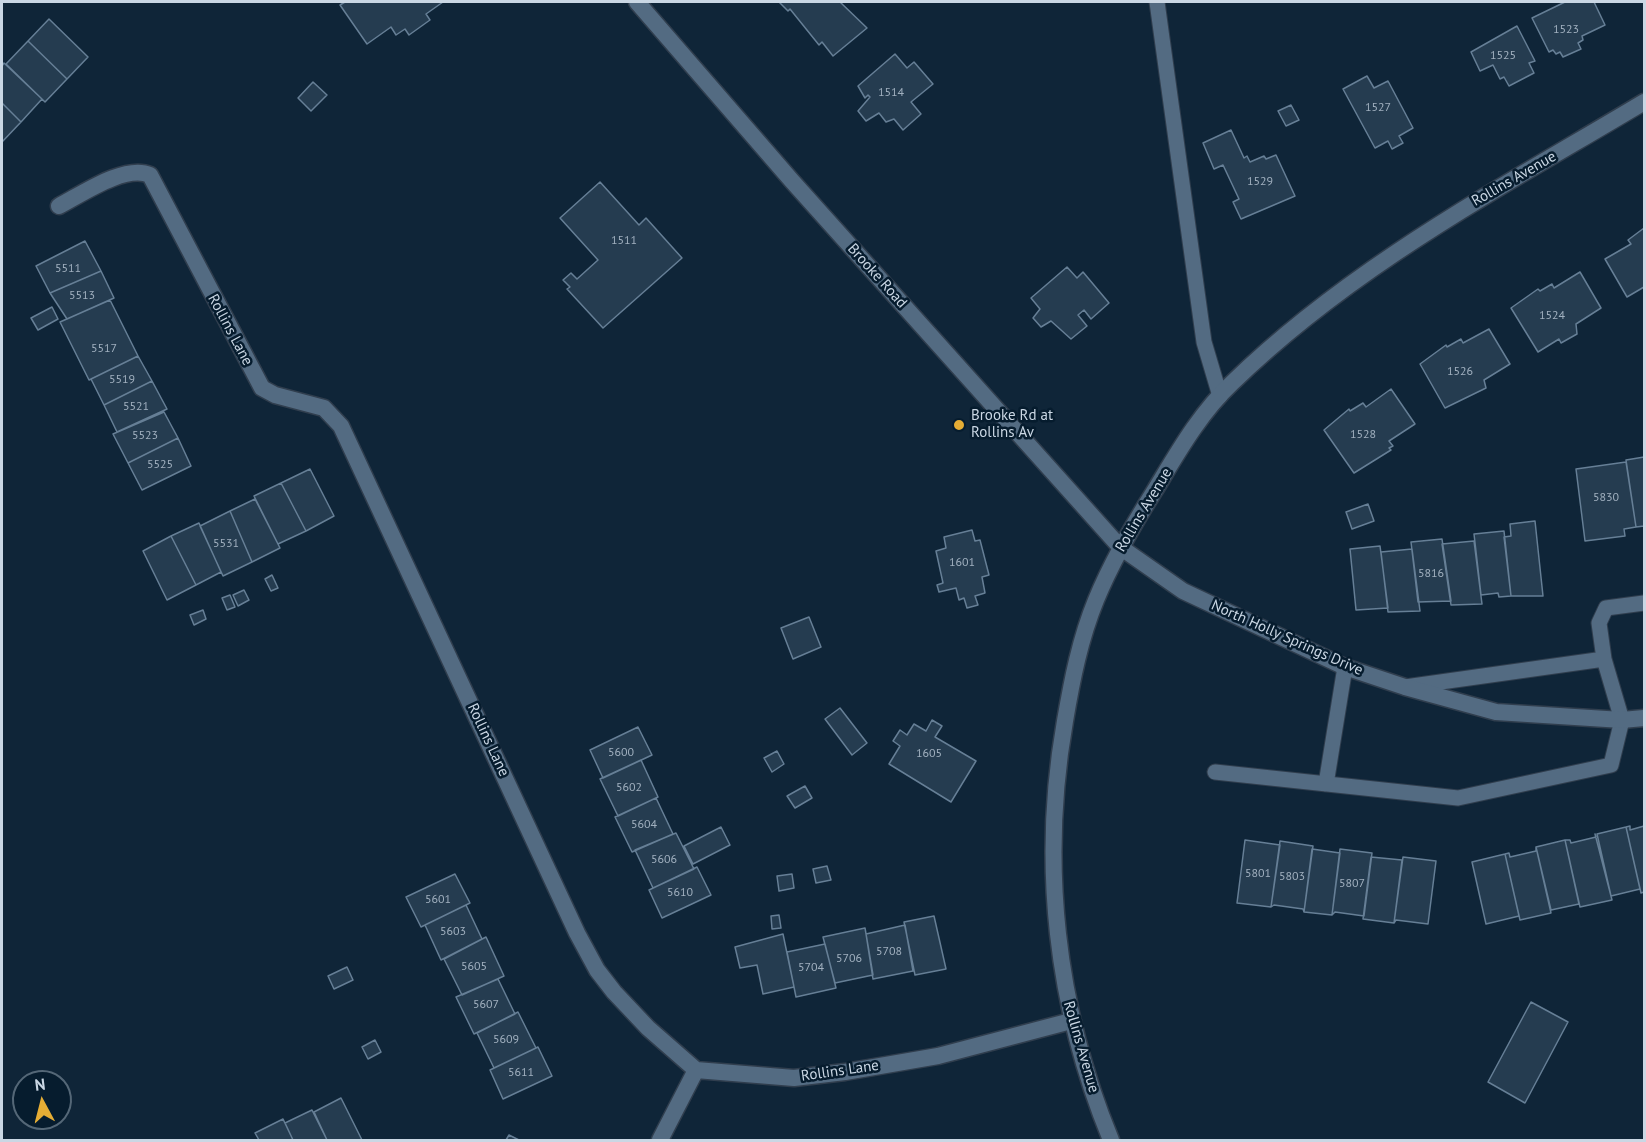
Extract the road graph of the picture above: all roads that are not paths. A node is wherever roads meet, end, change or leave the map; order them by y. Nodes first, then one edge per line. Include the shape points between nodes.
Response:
1 (637, 2) edge
2 (1156, 2) edge
3 (1644, 102) edge
4 (59, 206) dead end
5 (1220, 396) junction
6 (1120, 547) junction
7 (1644, 603) edge
8 (1604, 659) junction
9 (1346, 667) junction
10 (1405, 687) junction
11 (1644, 718) edge
12 (1622, 720) junction
13 (1215, 772) dead end
14 (1326, 784) junction
15 (1071, 1021) junction
16 (696, 1070) junction
17 (660, 1140) edge
18 (1111, 1140) edge

1 - 6 street, Brooke Road
2 - 5 lane via 1204,342
3 - 5 street, Rollins Avenue via 1429,229 1283,337
4 - 16 street, Rollins Lane via 122,174 150,175 262,388 324,408 341,426 597,970 648,1028
5 - 6 street, Rollins Avenue via 1198,422
6 - 9 street, North Holly Springs Drive via 1184,591
6 - 15 street, Rollins Avenue via 1086,628 1059,755 1052,878
7 - 8 lane via 1606,608 1599,623
8 - 10 lane
8 - 12 lane
9 - 10 street, North Holly Springs Drive
9 - 14 lane
10 - 12 street, North Holly Springs Drive via 1496,712
11 - 12 street, North Holly Springs Drive
12 - 14 lane via 1611,765 1458,798
13 - 14 lane
15 - 16 street, Rollins Lane via 938,1056 845,1072 794,1078
15 - 18 street, Rollins Avenue
16 - 17 street

